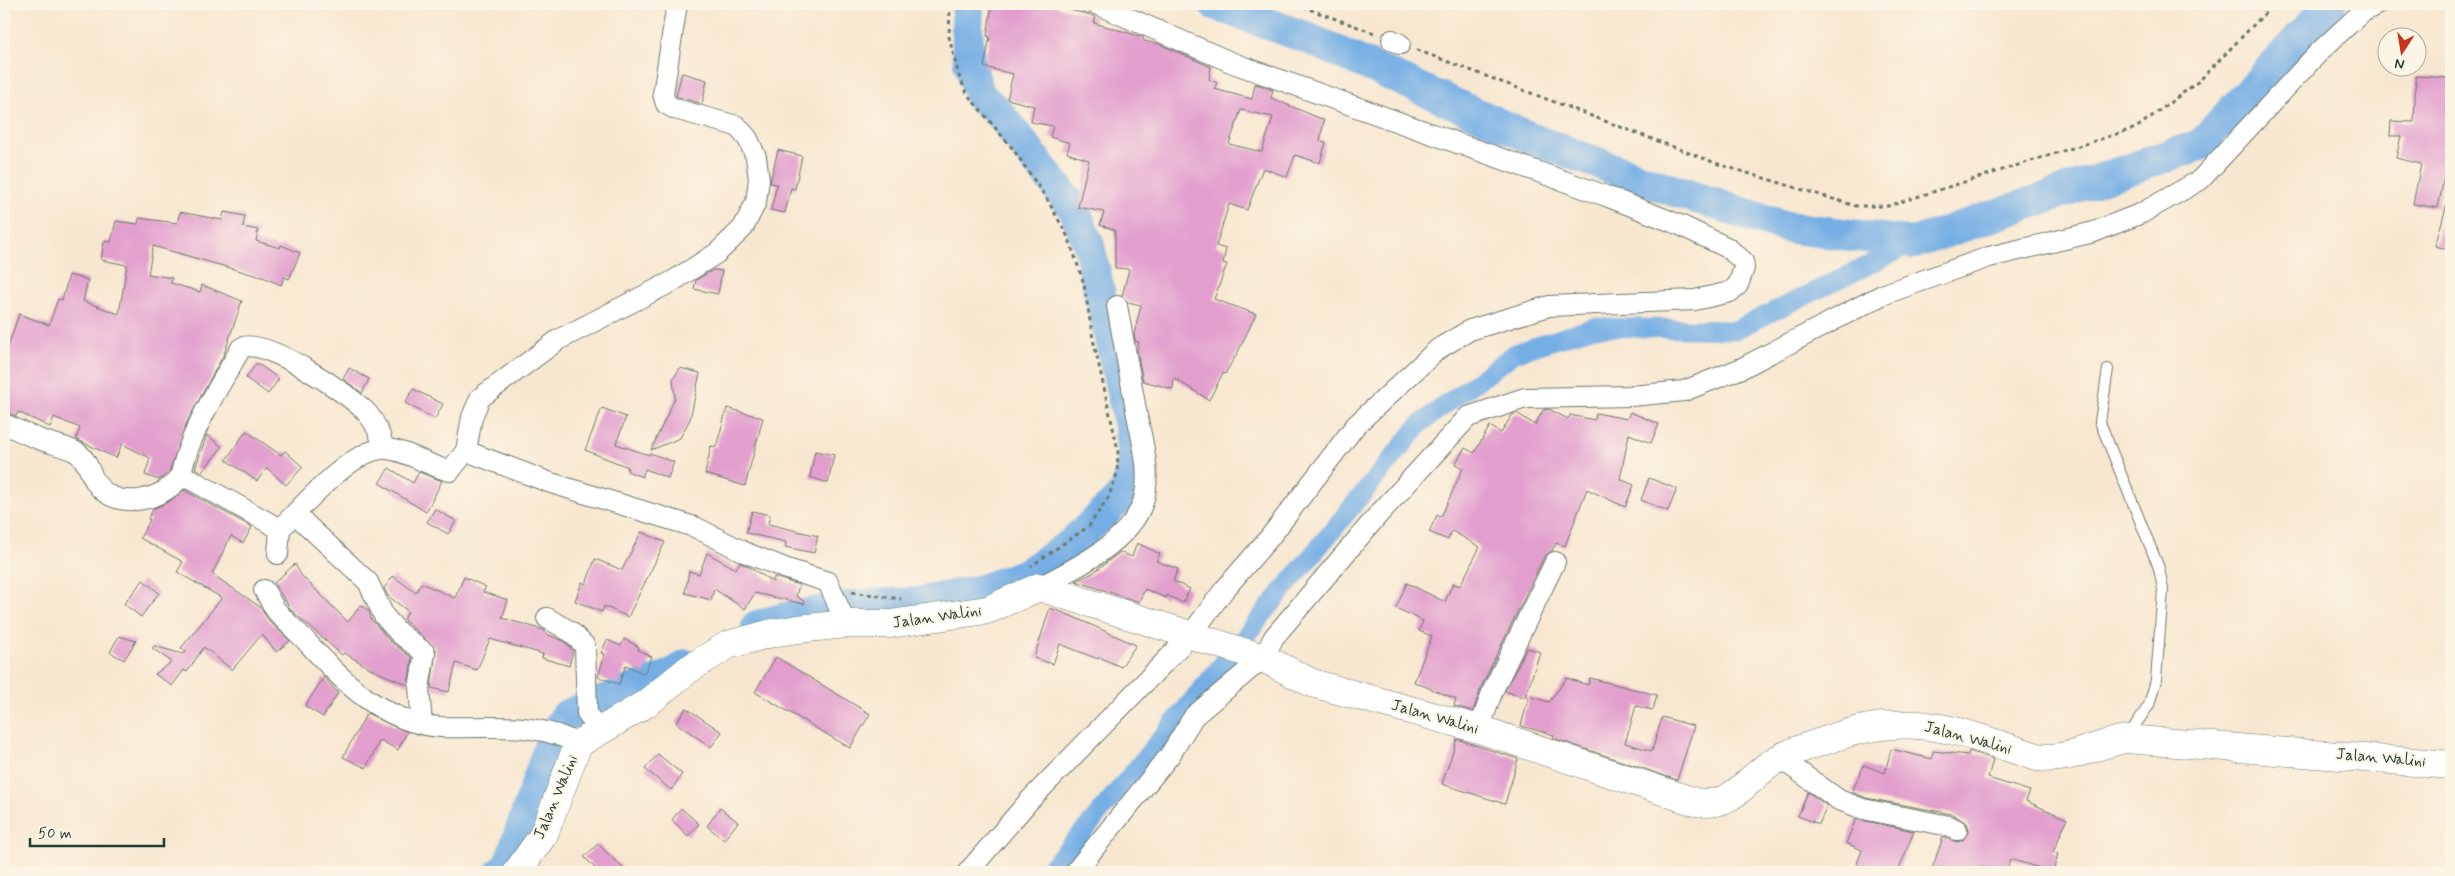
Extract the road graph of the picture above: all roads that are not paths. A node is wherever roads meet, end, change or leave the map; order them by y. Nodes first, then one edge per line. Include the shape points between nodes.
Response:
1 (677, 4) edge
2 (1096, 4) edge
3 (2378, 4) edge
4 (1117, 306) dead end
5 (2108, 369) dead end
6 (4, 424) edge
7 (384, 449) junction
8 (466, 451) junction
9 (180, 478) junction
10 (295, 514) junction
11 (280, 529) junction
12 (278, 554) dead end
13 (1555, 562) dead end
14 (1033, 578) junction
15 (264, 590) dead end
16 (547, 618) dead end
17 (844, 620) junction
18 (1195, 638) junction
19 (1260, 658) junction
20 (422, 723) junction
21 (577, 726) junction
22 (1478, 729) junction
23 (2126, 739) junction
24 (1780, 758) junction
25 (2451, 764) edge
26 (1957, 830) dead end
27 (518, 872) edge
28 (968, 872) edge
29 (1075, 872) edge

1 - 8 street via 663,94 666,104 737,126 756,157 759,178 756,202 742,228 717,253 673,281 558,340 480,398 472,417
2 - 18 street via 1233,63 1597,192 1680,225 1728,248 1743,261 1738,285 1730,292 1695,300 1549,306 1470,330 1438,349 1356,425 1270,537 1224,590
3 - 19 street via 2361,13 2319,52 2200,180 2142,213 2094,232 1989,257 1882,295 1742,368 1684,391 1631,396 1525,398 1468,417 1378,515 1274,637
4 - 14 street via 1147,469 1142,502 1115,541 1076,568
5 - 23 lane via 2100,422 2158,568 2163,590 2156,680 2149,706
6 - 9 street via 76,452 87,462 90,475 101,490 111,495 144,500 170,489
7 - 8 street via 450,470
7 - 9 street via 381,434 368,414 352,399 308,369 258,347 246,346 196,430 183,459
7 - 10 street via 372,452 334,474
8 - 17 street via 551,483 695,527 744,552 830,587
9 - 11 street via 190,479
10 - 11 street
10 - 20 street via 368,582 384,616 425,653 420,688
11 - 12 street
13 - 22 street via 1493,690
14 - 17 street, Jalan Walini via 988,610 890,624
14 - 18 street, Jalan Walini
15 - 20 street via 276,610 356,693 383,709
16 - 21 street via 571,632 585,646
17 - 21 street, Jalan Walini via 728,645 607,728
18 - 19 street, Jalan Walini
18 - 28 street via 1028,802
19 - 22 street, Jalan Walini via 1312,683
19 - 29 street via 1194,716 1170,755
20 - 21 street via 440,727
21 - 27 street, Jalan Walini via 544,834
22 - 24 street, Jalan Walini via 1614,776 1710,804 1733,796 1762,768
23 - 24 street, Jalan Walini via 2050,759 1953,730 1892,723 1836,736
23 - 25 street, Jalan Walini
24 - 26 street via 1840,800 1863,809

